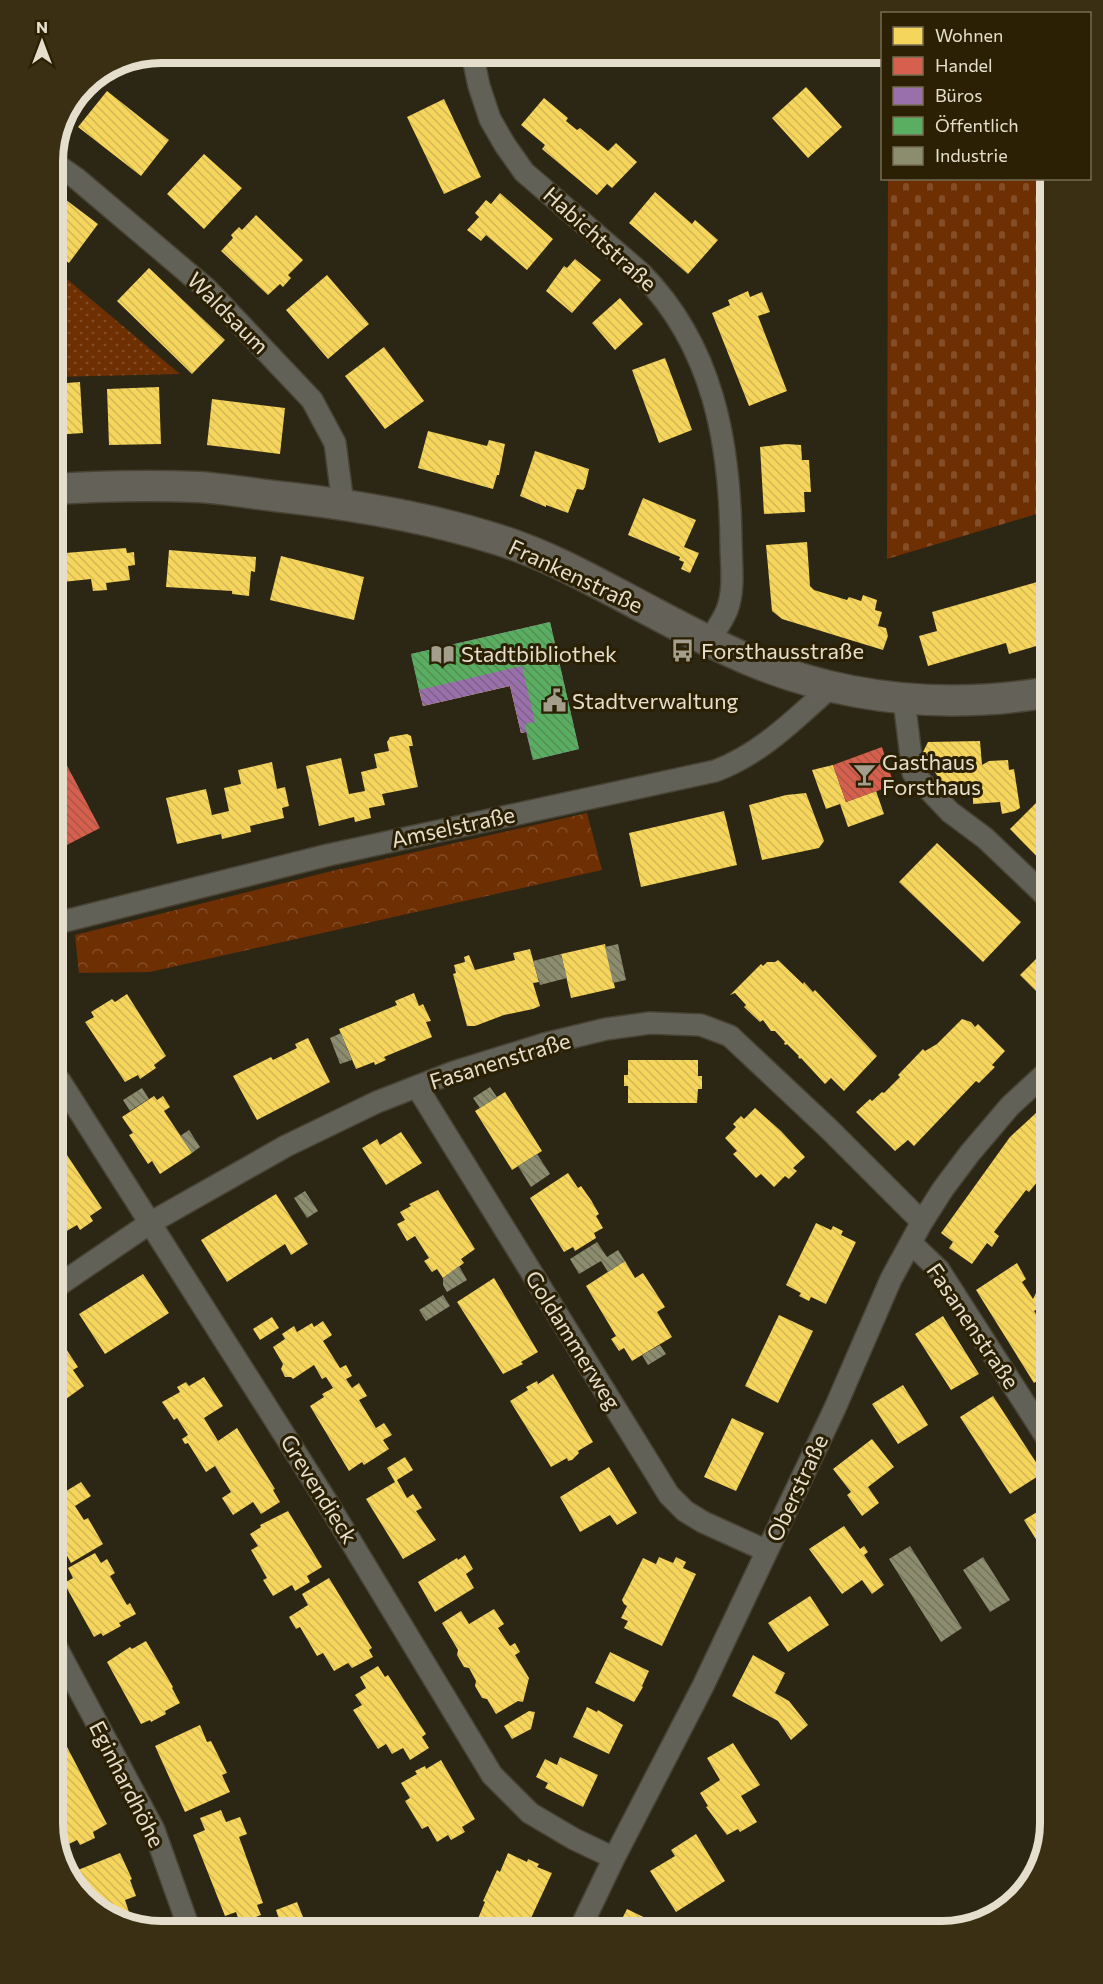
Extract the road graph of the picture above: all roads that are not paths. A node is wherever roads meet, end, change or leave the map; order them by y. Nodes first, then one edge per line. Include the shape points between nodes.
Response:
1 (474, 63) edge
2 (63, 169) edge
3 (63, 488) edge
4 (343, 504) junction
5 (709, 641) junction
6 (831, 687) junction
7 (1040, 694) edge
8 (904, 700) junction
9 (1040, 890) edge
10 (63, 921) edge
11 (1040, 1078) edge
12 (63, 1086) edge
13 (417, 1087) junction
14 (922, 1222) junction
15 (150, 1223) junction
16 (911, 1243) junction
17 (63, 1282) edge
18 (1040, 1427) edge
19 (767, 1551) junction
20 (63, 1661) edge
21 (614, 1858) junction
22 (186, 1921) edge
23 (584, 1921) edge

1 - 5 street, Habichtstraße via 490,119 524,172 656,287 700,358 722,428 731,530 731,593
2 - 4 street, Waldsaum via 207,289 312,400 335,443
3 - 4 main road, Frankenstraße via 201,487
4 - 5 main road, Frankenstraße via 496,539 551,560
5 - 6 main road, Frankenstraße via 754,662
6 - 8 main road, Frankenstraße
6 - 10 street, Amselstraße via 777,735 735,763 715,771 328,855
7 - 8 main road, Frankenstraße via 958,702
8 - 9 street via 913,773 950,812 985,838
11 - 14 street, Oberstraße via 970,1153
12 - 15 street, Grevendieck
13 - 14 street, Fasanenstraße via 544,1044 606,1029 650,1023 701,1025 730,1036
13 - 15 street, Fasanenstraße via 286,1146
13 - 19 street, Goldammerweg via 669,1495 703,1522
14 - 16 street, Oberstraße
15 - 17 street, Fasanenstraße
15 - 21 street, Grevendieck via 327,1502 492,1775 530,1813
16 - 18 street, Fasanenstraße via 939,1270
16 - 19 street, Oberstraße
19 - 21 street, Oberstraße
20 - 22 street, Eginhardhöhe via 154,1830
21 - 23 street, Oberstraße

